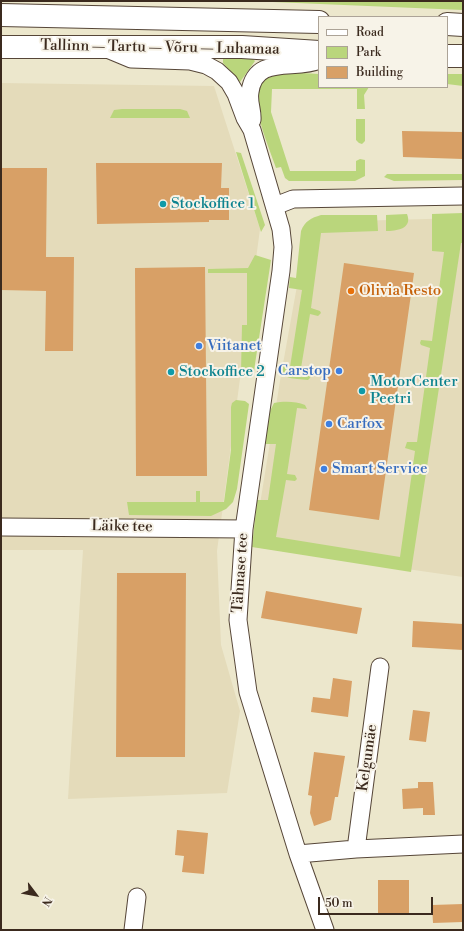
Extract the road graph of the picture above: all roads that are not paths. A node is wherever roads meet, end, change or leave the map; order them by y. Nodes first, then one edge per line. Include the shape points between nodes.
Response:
1 (1, 15) edge
2 (318, 22) edge
3 (448, 24) edge
4 (463, 25) edge
5 (1, 47) edge
6 (103, 47) junction
7 (318, 52) edge
8 (448, 56) edge
9 (463, 56) edge
10 (318, 60) edge
11 (252, 130) junction
12 (463, 196) edge
13 (275, 206) junction
14 (1, 527) edge
15 (244, 529) junction
16 (380, 667) dead end
17 (463, 844) edge
18 (356, 849) junction
19 (298, 854) junction
20 (137, 897) dead end
21 (133, 930) edge
22 (325, 930) edge

1 - 2 highway, Tallinn — Tartu — Võru — Luhamaa
3 - 4 highway
5 - 6 highway, Tallinn — Tartu — Võru — Luhamaa
6 - 7 highway, Tallinn — Tartu — Võru — Luhamaa via 242,46
6 - 11 street via 131,59 190,61 217,71 229,82
8 - 9 highway
10 - 11 street via 311,64 270,67 254,78 249,93 253,114
11 - 13 street, Tähnase tee
12 - 13 street via 293,199
13 - 15 street, Tähnase tee via 283,247 281,271
14 - 15 street, Läike tee
15 - 19 street, Tähnase tee via 238,620 248,692
16 - 18 street, Kelgumäe
17 - 18 street
18 - 19 street
19 - 22 street, Tähnase tee
20 - 21 street

